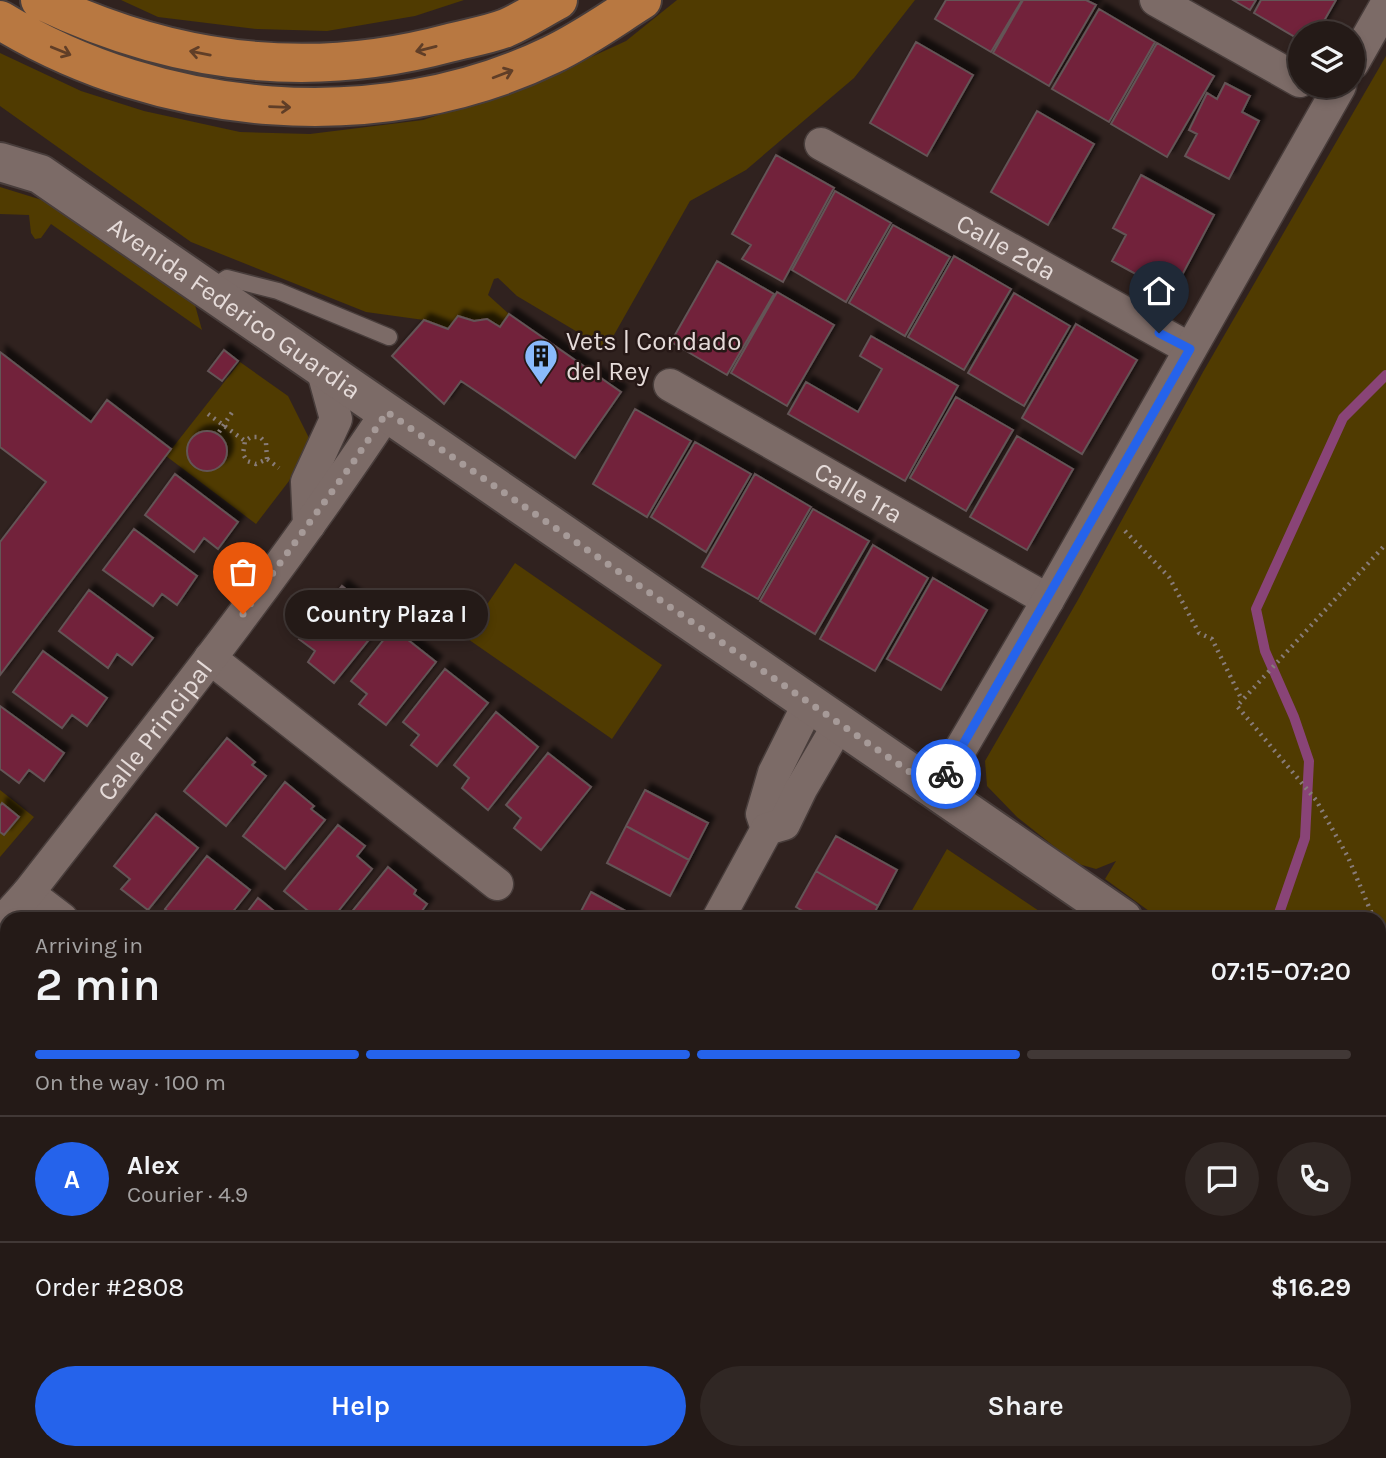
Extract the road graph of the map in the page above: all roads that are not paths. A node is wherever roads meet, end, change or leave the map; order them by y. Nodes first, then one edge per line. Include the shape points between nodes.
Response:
1 (40, 0) edge
2 (558, 0) edge
3 (642, 0) edge
4 (1156, 0) edge
5 (1386, 5) edge
6 (0, 20) edge
7 (1365, 42) edge
8 (1288, 74) edge
9 (1323, 98) edge
10 (821, 144) dead end
11 (0, 162) edge
12 (209, 290) junction
13 (389, 337) dead end
14 (1190, 349) junction
15 (322, 368) junction
16 (670, 384) dead end
17 (387, 412) junction
18 (309, 525) junction
19 (1048, 600) junction
20 (210, 658) junction
21 (824, 713) junction
22 (936, 790) junction
23 (497, 884) dead end
24 (29, 892) junction
25 (11, 912) edge
26 (53, 912) edge
27 (722, 912) edge
28 (1113, 912) edge

2 -> 1 highway via 506,28 417,52 330,64 237,59 158,45 84,21
6 -> 3 highway via 32,39 145,83 210,99 327,108 388,102 485,81 551,55
4 - 8 street
5 - 7 street
9 - 14 street
10 - 14 street, Calle 2da
11 - 12 street, Avenida Federico Guardia via 40,174
12 - 13 lane via 227,278 265,288
12 - 15 street, Avenida Federico Guardia
14 - 19 street
15 - 17 street, Avenida Federico Guardia
15 - 18 street via 336,419 307,481
16 - 19 street, Calle 1ra
17 - 18 street, Calle Principal
17 - 21 street, Avenida Federico Guardia
18 - 20 street, Calle Principal
19 - 22 street
20 - 23 street
20 - 24 street, Calle Principal
21 - 22 street, Avenida Federico Guardia
21 - 27 street via 801,789 784,824 768,829
22 - 28 street, Avenida Federico Guardia
24 - 25 street, Calle Principal
24 - 26 street

